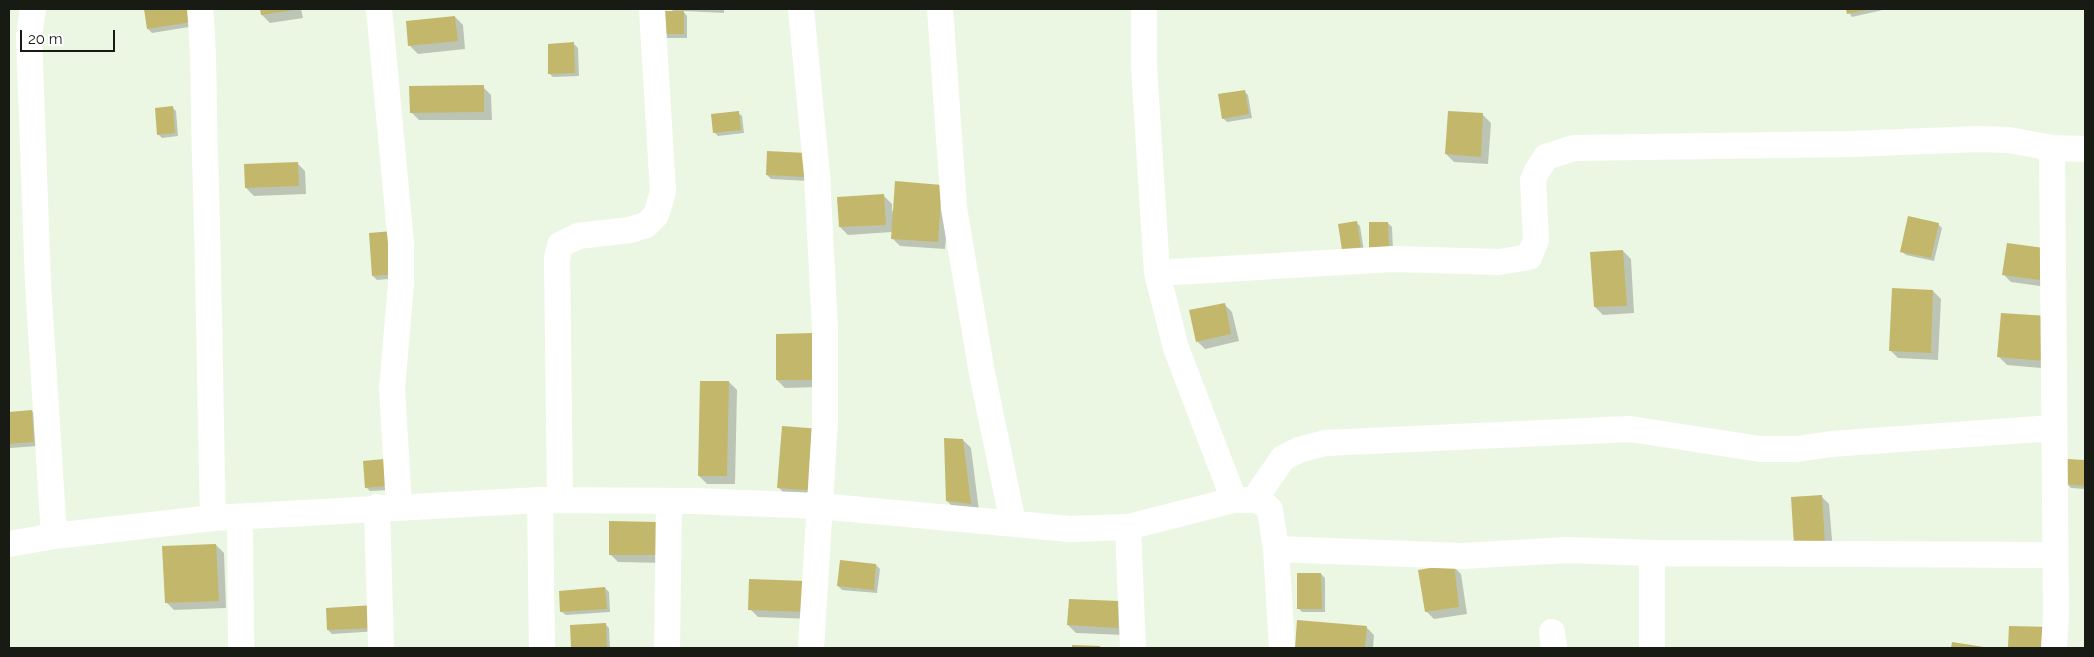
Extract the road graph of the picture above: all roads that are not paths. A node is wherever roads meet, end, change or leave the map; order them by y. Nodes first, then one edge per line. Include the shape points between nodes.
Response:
1 (33, 9) edge
2 (200, 9) edge
3 (379, 9) edge
4 (652, 9) edge
5 (801, 9) edge
6 (940, 9) edge
7 (1144, 9) edge
8 (2052, 148) junction
9 (2085, 149) edge
10 (1157, 273) junction
11 (2053, 428) junction
12 (550, 500) junction
13 (1244, 500) junction
14 (669, 501) junction
15 (819, 506) junction
16 (388, 507) junction
17 (240, 517) junction
18 (213, 518) junction
19 (1013, 523) junction
20 (1128, 527) junction
21 (54, 536) junction
22 (9, 544) edge
23 (1276, 549) junction
24 (1652, 554) junction
25 (2054, 555) junction
26 (241, 648) edge
27 (381, 648) edge
28 (542, 648) edge
29 (667, 648) edge
30 (811, 648) edge
31 (1133, 648) edge
32 (1282, 648) edge
33 (1652, 648) edge
34 (2054, 648) edge

1 - 21 street via 29,36 38,283
2 - 18 street
3 - 16 street via 402,283 392,389
4 - 12 street via 663,192 656,215 646,226 578,236 560,245
5 - 15 street via 817,175 825,329 825,422
6 - 19 street via 954,208 980,363
7 - 10 street via 1144,66
8 - 9 street
8 - 10 street via 2009,140 1978,139 1574,148 1546,157 1536,171 1536,240 1529,257 1500,262 1393,259
8 - 11 street
10 - 13 street via 1176,348
11 - 13 street via 1797,449 1753,448 1630,429 1325,443 1283,458
11 - 25 street
12 - 14 street
12 - 16 street
12 - 28 street
13 - 20 street
13 - 23 street via 1263,503 1270,510
14 - 15 street
14 - 29 street
15 - 19 street
15 - 30 street
16 - 17 street
16 - 27 street
17 - 18 street
17 - 26 street
18 - 21 street
19 - 20 street via 1070,529
20 - 31 street
21 - 22 street
23 - 24 street via 1462,556 1568,550
23 - 32 street
24 - 25 street
24 - 33 street
25 - 34 street

